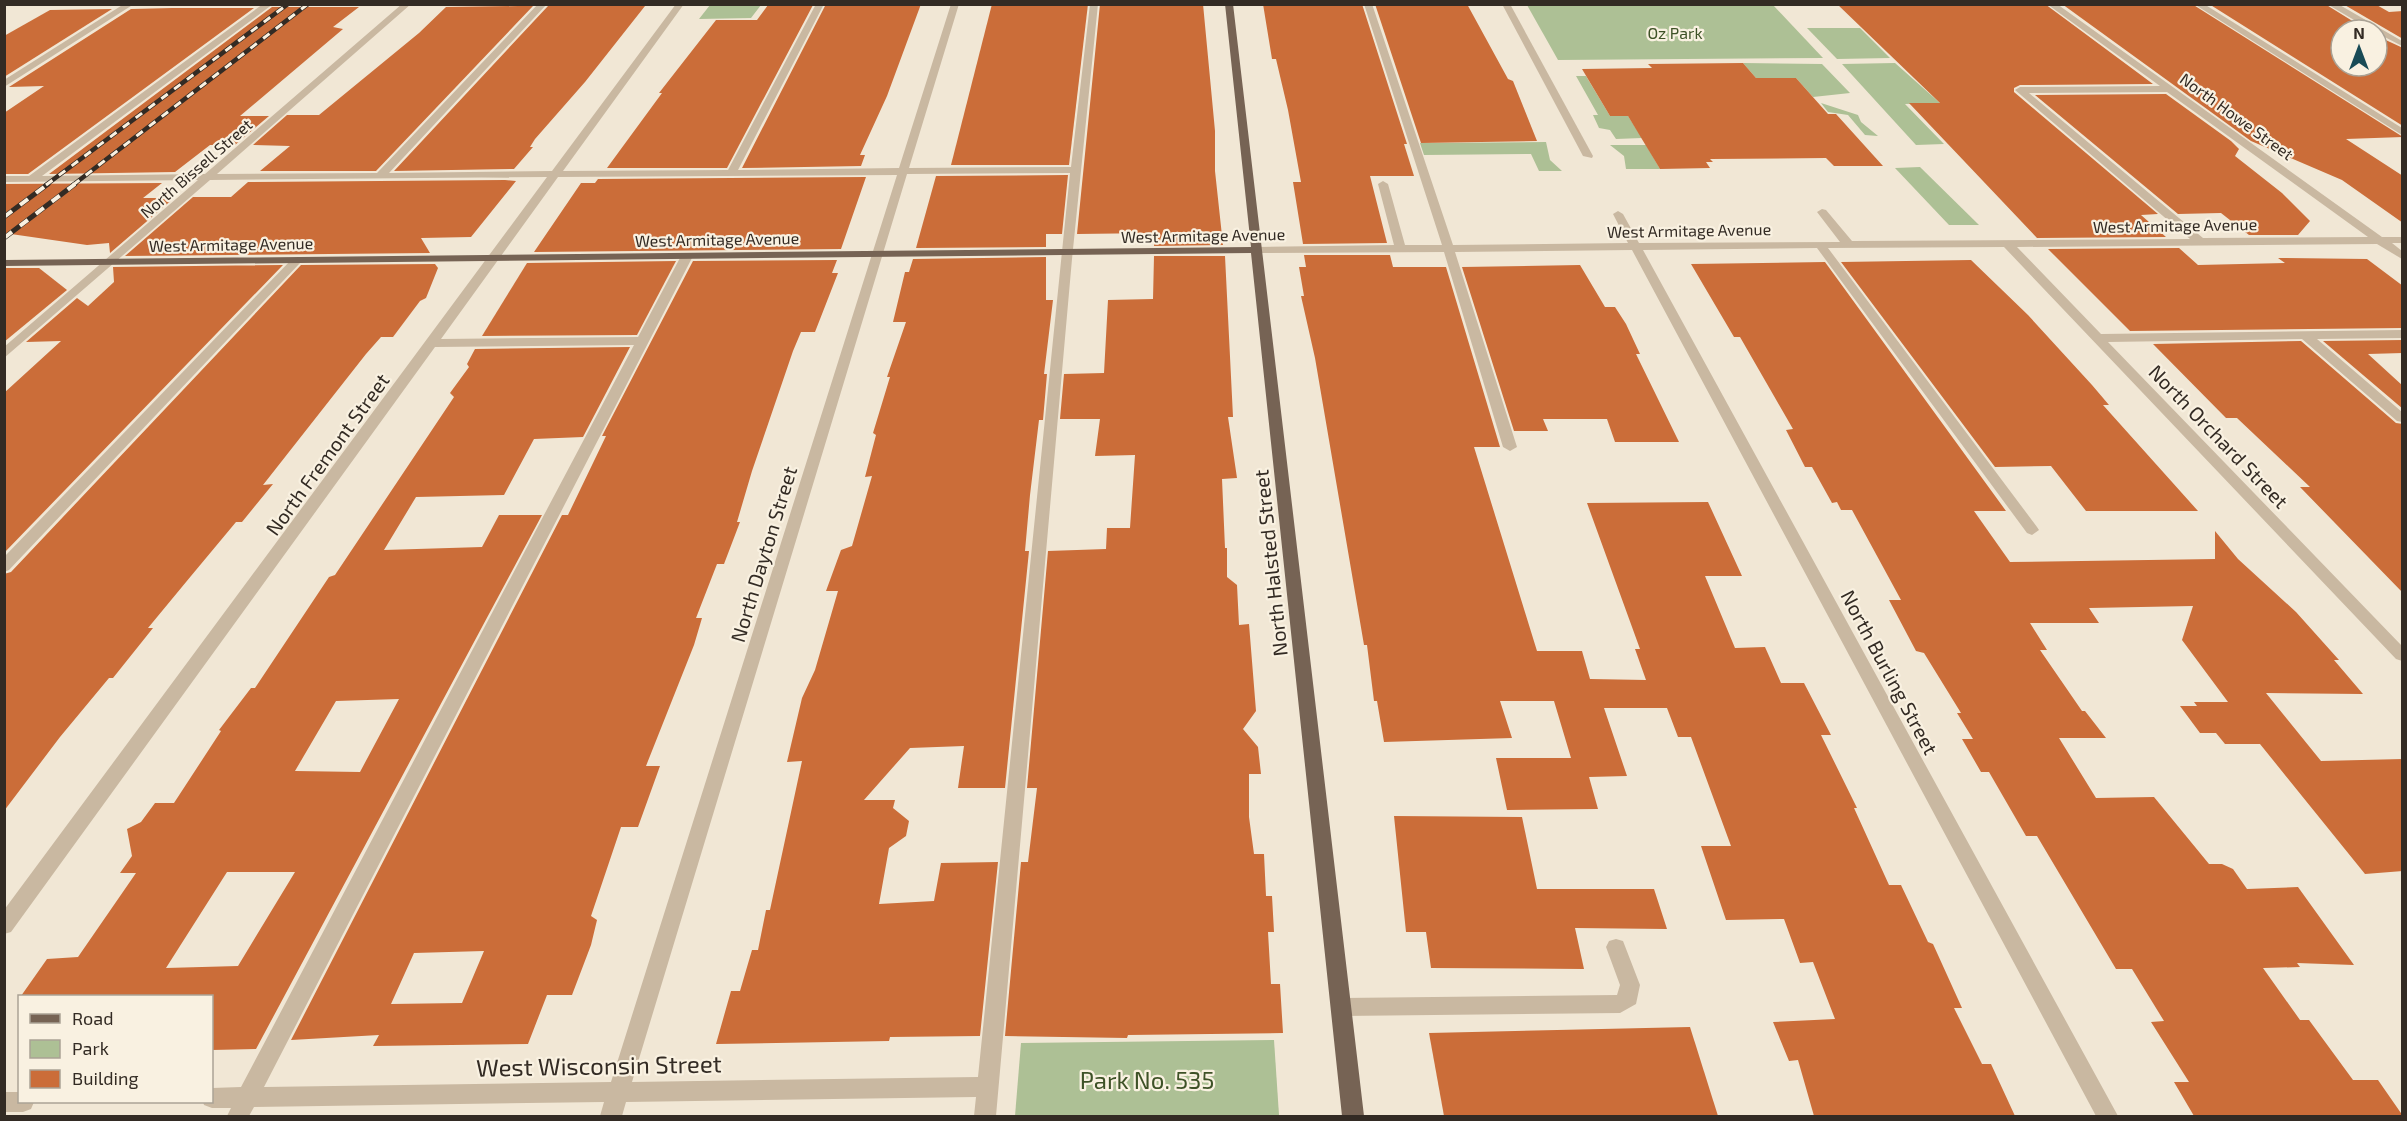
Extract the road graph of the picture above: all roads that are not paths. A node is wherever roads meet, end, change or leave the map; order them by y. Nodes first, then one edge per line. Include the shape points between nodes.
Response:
1 (130, 4) edge
2 (269, 4) edge
3 (407, 4) edge
4 (543, 4) edge
5 (680, 4) edge
6 (820, 4) edge
7 (955, 4) edge
8 (1094, 4) edge
9 (1229, 4) edge
10 (1368, 4) edge
11 (1506, 4) edge
12 (2051, 4) edge
13 (2198, 4) edge
14 (2331, 4) edge
15 (2403, 44) edge
16 (4, 84) edge
17 (2170, 89) junction
18 (2403, 132) edge
19 (1588, 156) dead end
20 (1075, 170) junction
21 (903, 171) junction
22 (731, 173) junction
23 (556, 174) junction
24 (380, 176) junction
25 (208, 177) junction
26 (4, 179) edge
27 (31, 179) junction
28 (1383, 184) dead end
29 (1822, 212) dead end
30 (1618, 214) dead end
31 (2380, 240) junction
32 (2403, 240) edge
33 (2201, 242) junction
34 (2007, 243) junction
35 (1820, 245) junction
36 (1849, 245) junction
37 (1636, 247) junction
38 (1400, 249) junction
39 (1449, 249) junction
40 (1257, 250) junction
41 (1067, 252) junction
42 (878, 254) junction
43 (687, 256) junction
44 (2403, 256) edge
45 (494, 258) junction
46 (297, 260) junction
47 (111, 261) junction
48 (4, 263) edge
49 (2403, 334) edge
50 (2305, 335) junction
51 (2098, 338) junction
52 (642, 341) junction
53 (432, 343) junction
54 (4, 354) edge
55 (2403, 418) edge
56 (1509, 447) dead end
57 (2032, 530) dead end
58 (4, 567) edge
59 (2403, 655) edge
60 (4, 926) edge
61 (1616, 947) dead end
62 (1342, 1007) junction
63 (987, 1087) junction
64 (620, 1090) junction
65 (213, 1098) edge
66 (243, 1107) edge
67 (611, 1116) edge
68 (985, 1116) edge
69 (1353, 1116) edge
70 (2107, 1116) edge

1 - 16 street
2 - 27 street
3 - 25 street, North Bissell Street
4 - 24 street
5 - 23 street, North Fremont Street
6 - 22 street
7 - 21 street, North Dayton Street
8 - 20 street
9 - 40 main road, North Halsted Street
10 - 39 street
11 - 19 street
12 - 17 street, North Howe Street
13 - 18 street
14 - 15 street
17 - 31 street, North Howe Street
17 - 33 street via 2019,90
20 - 21 street
20 - 41 street
21 - 22 street
21 - 42 street, North Dayton Street
22 - 23 street
23 - 24 street
23 - 45 street, North Fremont Street
24 - 25 street
25 - 27 street
25 - 47 street, North Bissell Street
26 - 27 street
28 - 38 street
29 - 36 street
30 - 37 street, North Burling Street
31 - 32 street, West Armitage Avenue
31 - 33 street, West Armitage Avenue
31 - 44 street, North Howe Street
33 - 34 street, West Armitage Avenue
34 - 36 street, West Armitage Avenue
34 - 51 street, North Orchard Street
35 - 36 street, West Armitage Avenue
35 - 37 street, West Armitage Avenue
35 - 57 street
37 - 39 street, West Armitage Avenue
37 - 70 street, North Burling Street
38 - 39 street, West Armitage Avenue
38 - 40 street, West Armitage Avenue
39 - 56 street
40 - 41 main road, West Armitage Avenue
40 - 62 main road, North Halsted Street
41 - 42 main road, West Armitage Avenue
41 - 63 street
42 - 43 main road, West Armitage Avenue
42 - 64 street, North Dayton Street
43 - 45 main road, West Armitage Avenue
43 - 52 street
45 - 46 main road, West Armitage Avenue
45 - 53 street, North Fremont Street
46 - 47 main road, West Armitage Avenue
46 - 58 street
47 - 48 main road, West Armitage Avenue
47 - 54 street, North Bissell Street
49 - 50 street
50 - 51 street
50 - 55 street
51 - 59 street, North Orchard Street
52 - 53 street
52 - 66 street
53 - 60 street, North Fremont Street
61 - 62 street via 1630,985 1629,998 1620,1004
62 - 69 main road, North Halsted Street
63 - 64 street, West Wisconsin Street
63 - 68 street
64 - 66 street, West Wisconsin Street
64 - 67 street, North Dayton Street
65 - 66 street, West Wisconsin Street

